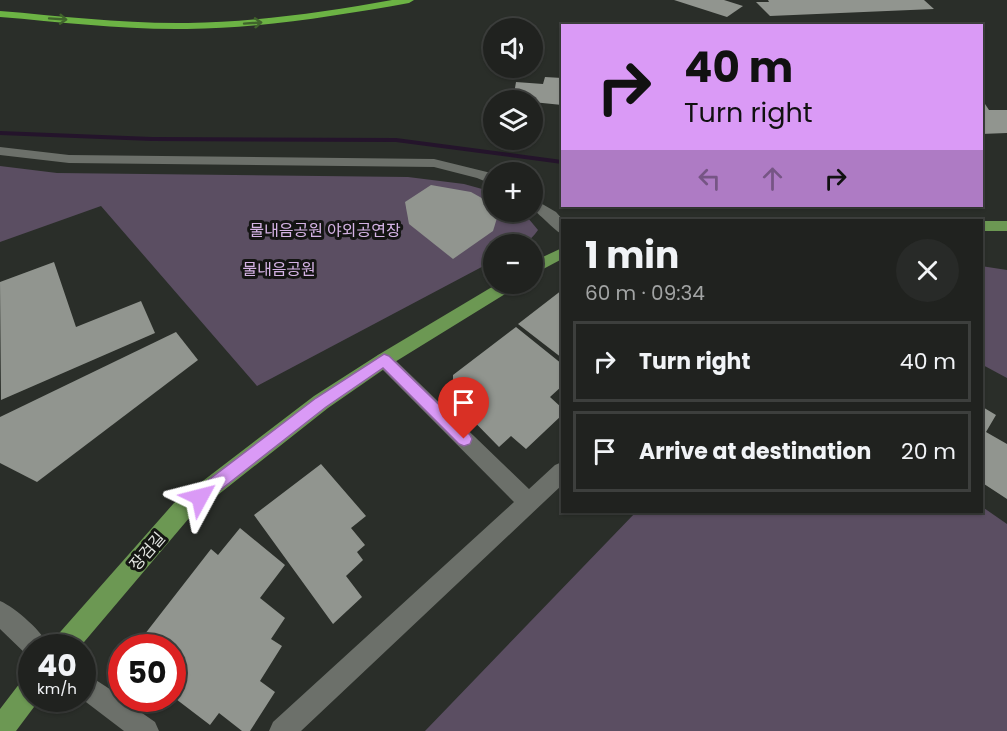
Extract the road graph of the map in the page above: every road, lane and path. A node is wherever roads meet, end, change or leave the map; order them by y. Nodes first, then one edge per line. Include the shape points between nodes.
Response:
1 (409, 0) edge
2 (0, 14) edge
3 (0, 151) edge
4 (483, 176) edge
5 (543, 210) edge
6 (983, 226) edge
7 (1007, 226) edge
8 (561, 228) edge
9 (561, 253) edge
10 (543, 263) edge
11 (493, 294) edge
12 (384, 360) junction
13 (561, 473) edge
14 (529, 503) junction
15 (0, 613) edge
16 (23, 634) edge
17 (75, 634) edge
18 (96, 694) edge
19 (18, 707) edge
20 (0, 731) edge
21 (146, 731) edge
22 (282, 731) edge

2 -> 1 highway via 185,26 325,15
3 - 4 street via 69,159 434,163
5 - 8 street
6 - 7 main road
9 - 10 main road
11 - 12 main road, 장검길
12 - 14 street
12 - 17 main road, 장검길 via 321,402 182,510
13 - 14 street
14 - 22 street
15 - 16 street
18 - 21 street
19 - 20 main road

